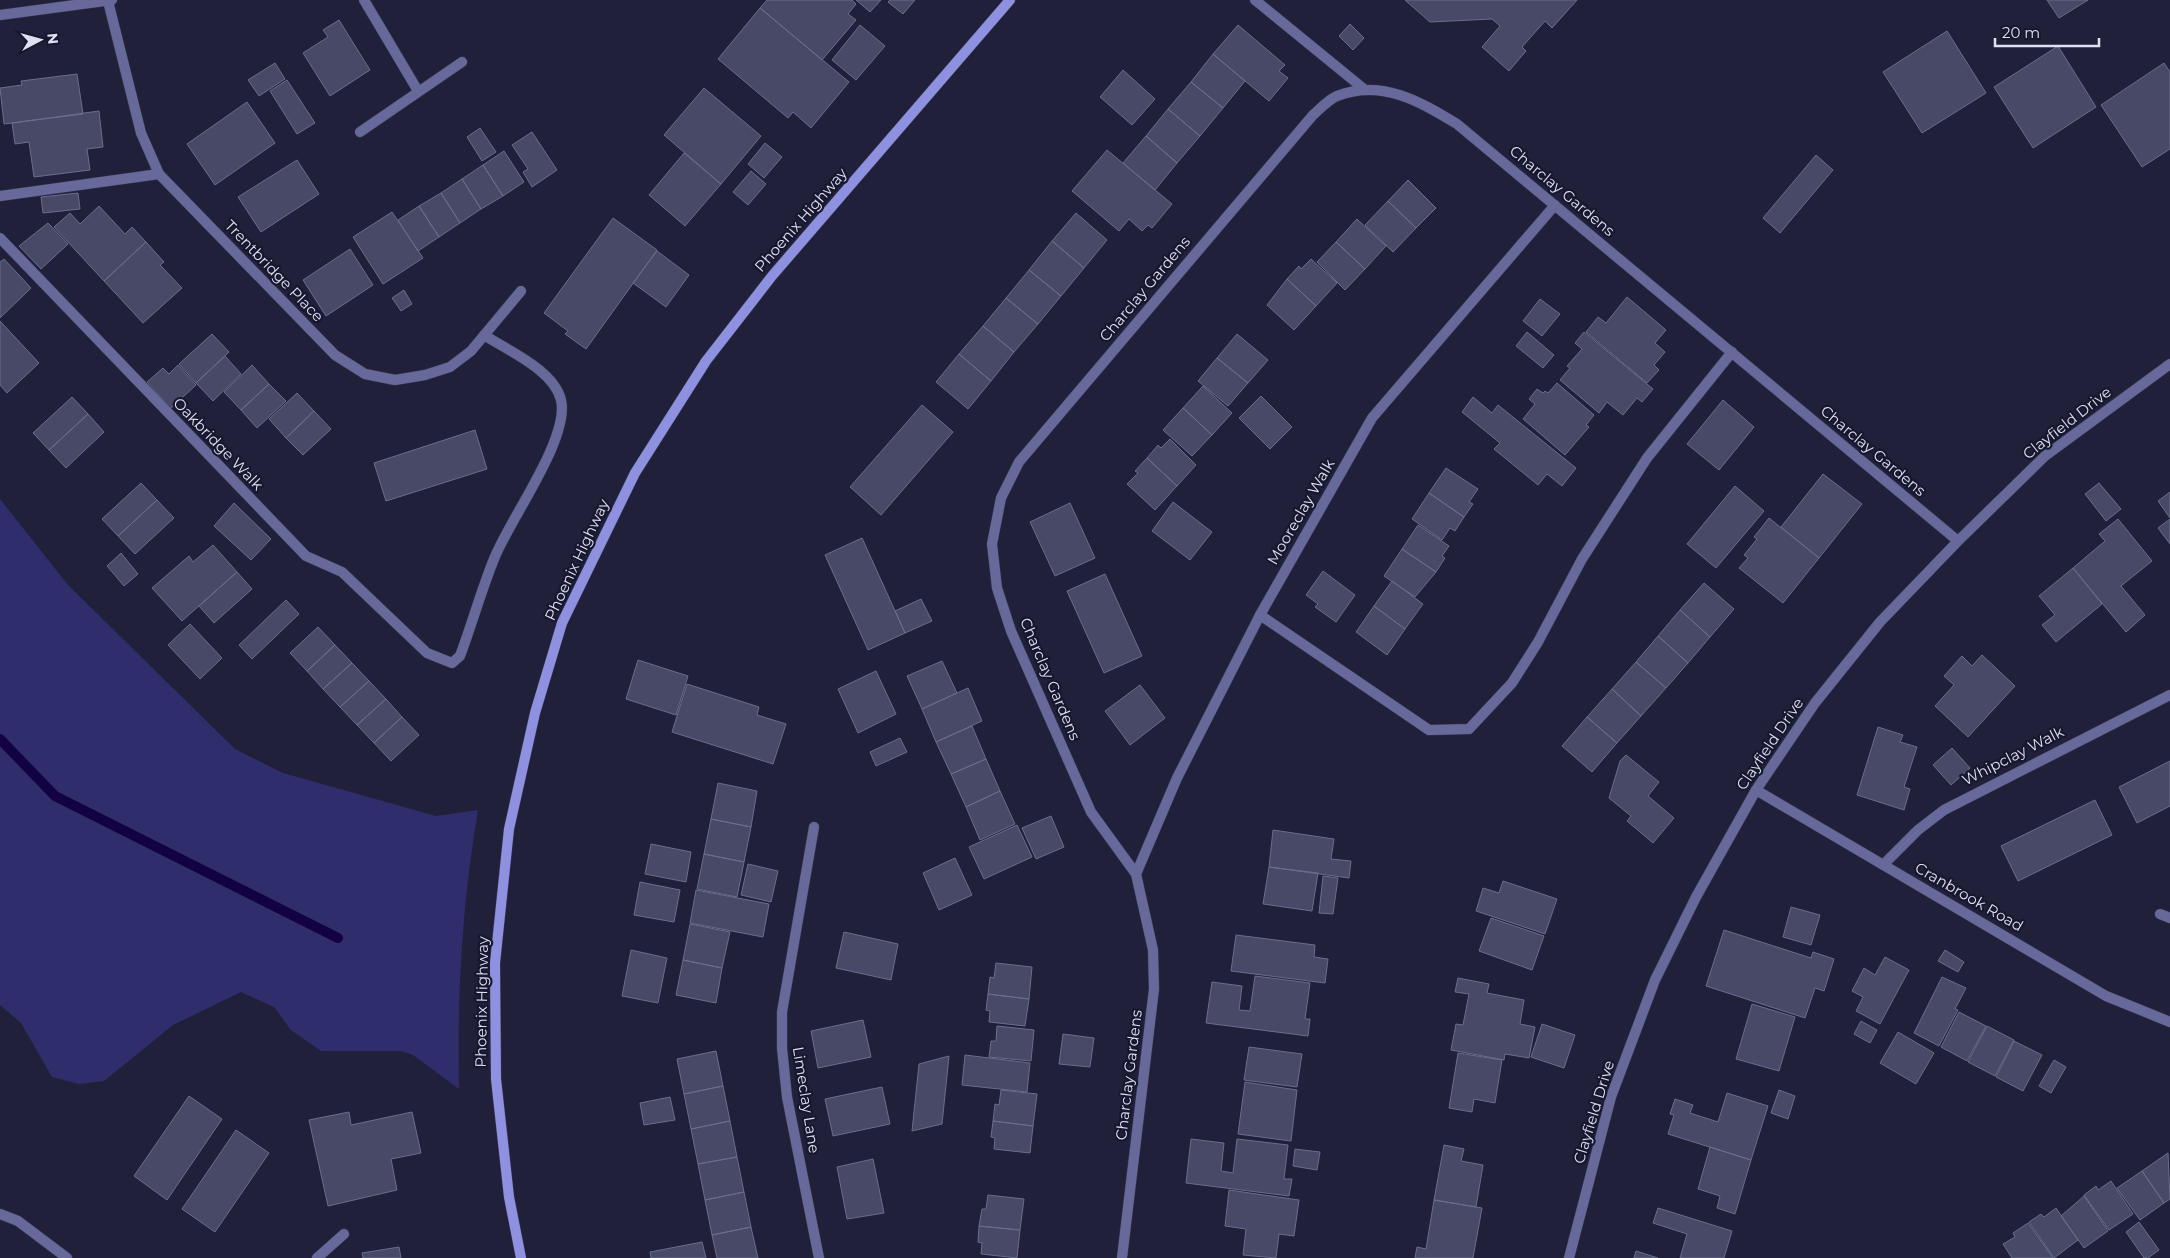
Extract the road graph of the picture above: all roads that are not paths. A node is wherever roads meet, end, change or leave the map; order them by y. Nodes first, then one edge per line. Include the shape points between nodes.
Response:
1 (364, 0) edge
2 (1010, 0) edge
3 (1255, 0) edge
4 (110, 1) edge
5 (0, 15) edge
6 (462, 62) dead end
7 (1364, 89) junction
8 (418, 91) junction
9 (360, 132) dead end
10 (159, 174) junction
11 (0, 196) edge
12 (1555, 205) junction
13 (0, 238) edge
14 (521, 291) dead end
15 (484, 335) junction
16 (1732, 352) junction
17 (2170, 364) edge
18 (1958, 541) junction
19 (1260, 615) junction
20 (2170, 694) edge
21 (1756, 790) junction
22 (814, 827) dead end
23 (1883, 865) junction
24 (1136, 874) junction
25 (2160, 914) dead end
26 (2170, 918) edge
27 (2170, 1022) edge
28 (0, 1214) edge
29 (344, 1234) dead end
30 (67, 1258) edge
31 (317, 1258) edge
32 (521, 1258) edge
33 (819, 1258) edge
34 (1122, 1258) edge
35 (1569, 1258) edge

1 - 8 street
2 - 32 main road, Phoenix Highway via 772,276 706,361 635,473 562,623 535,714 509,829 495,964 496,1078 509,1197
3 - 7 street
4 - 5 street
4 - 10 street, Trentbridge Place via 141,133
6 - 8 street
7 - 12 street, Charclay Gardens via 1396,92 1419,101 1456,124
7 - 24 street, Charclay Gardens via 1336,96 1313,114 1019,462 1001,498 992,544 998,588 1011,631 1091,812
8 - 9 street
10 - 11 street
10 - 15 street, Trentbridge Place via 335,354 365,374 395,380 450,367 471,351
12 - 16 street, Charclay Gardens
12 - 19 street, Mooreclay Walk via 1372,418
13 - 15 street, Oakbridge Walk via 306,556 342,572 427,653 452,663 460,656 494,558 553,445 560,422 561,400 552,382 537,368
14 - 15 street, Trentbridge Place
16 - 18 street, Charclay Gardens
16 - 19 street via 1647,458 1582,559 1512,683 1469,729 1429,730
17 - 18 street, Clayfield Drive via 2045,456
18 - 21 street, Clayfield Drive via 1874,629 1815,703
19 - 24 street, Mooreclay Walk via 1177,778
20 - 23 street, Whipclay Walk via 1944,810 1918,830
21 - 23 street, Cranbrook Road
21 - 35 street, Clayfield Drive via 1696,897 1655,980 1611,1098
22 - 33 street, Limeclay Lane via 782,1012 782,1048 787,1097
23 - 27 street, Cranbrook Road via 2106,996
24 - 34 street, Charclay Gardens via 1153,950 1154,989
25 - 26 street
28 - 30 street via 18,1221
29 - 31 street

